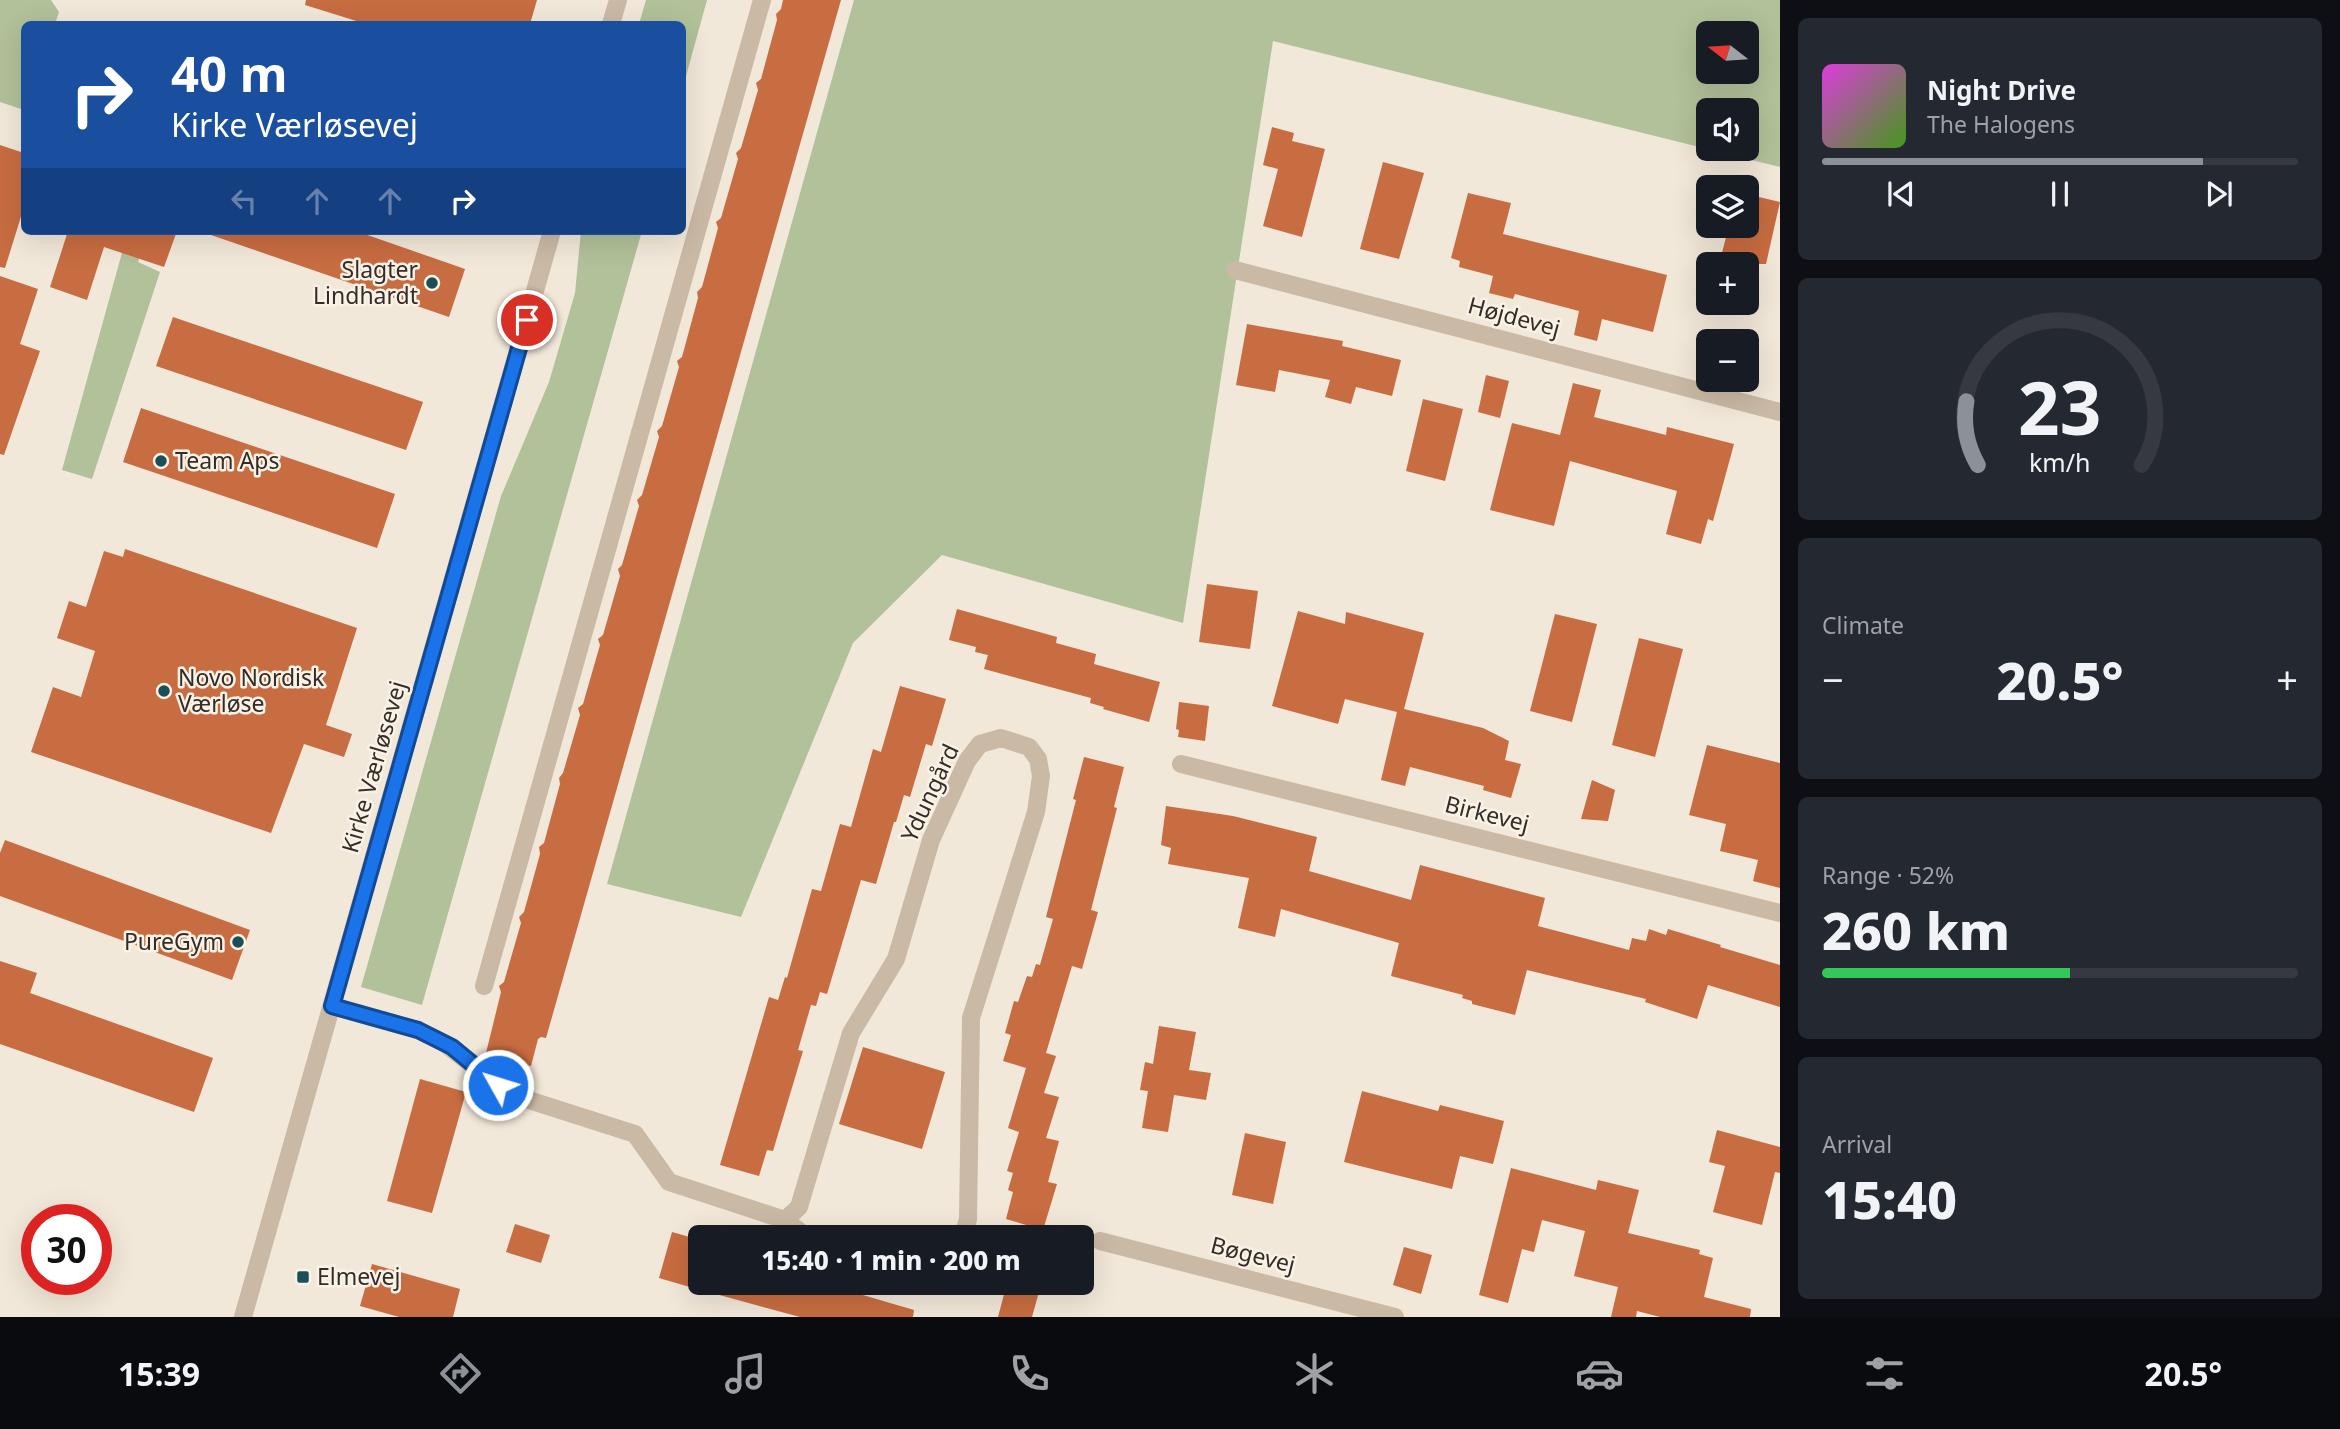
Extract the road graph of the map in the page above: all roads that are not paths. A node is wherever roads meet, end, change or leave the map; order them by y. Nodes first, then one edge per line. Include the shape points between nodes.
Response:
1 (618, 0) edge
2 (762, 0) edge
3 (612, 21) edge
4 (551, 235) edge
5 (1235, 270) dead end
6 (1780, 411) edge
7 (1181, 764) dead end
8 (1780, 913) edge
9 (484, 986) dead end
10 (332, 1006) junction
11 (785, 1220) junction
12 (791, 1225) edge
13 (966, 1225) edge
14 (1100, 1241) dead end
15 (243, 1317) edge
16 (1395, 1317) edge

1 - 3 street
2 - 9 street
4 - 10 street, Kirke Værløsevej
5 - 6 street, Højdevej
7 - 8 street, Birkevej
10 - 11 street via 418,1030 444,1043 510,1094 635,1134 669,1182
10 - 15 street, Kirke Værløsevej
11 - 12 street
11 - 13 street, Ydungård via 799,1207 851,1033 896,959 931,840 967,761 980,744 1001,738 1029,747 1038,759 1041,776 1036,812 971,1018
14 - 16 street, Bøgevej

